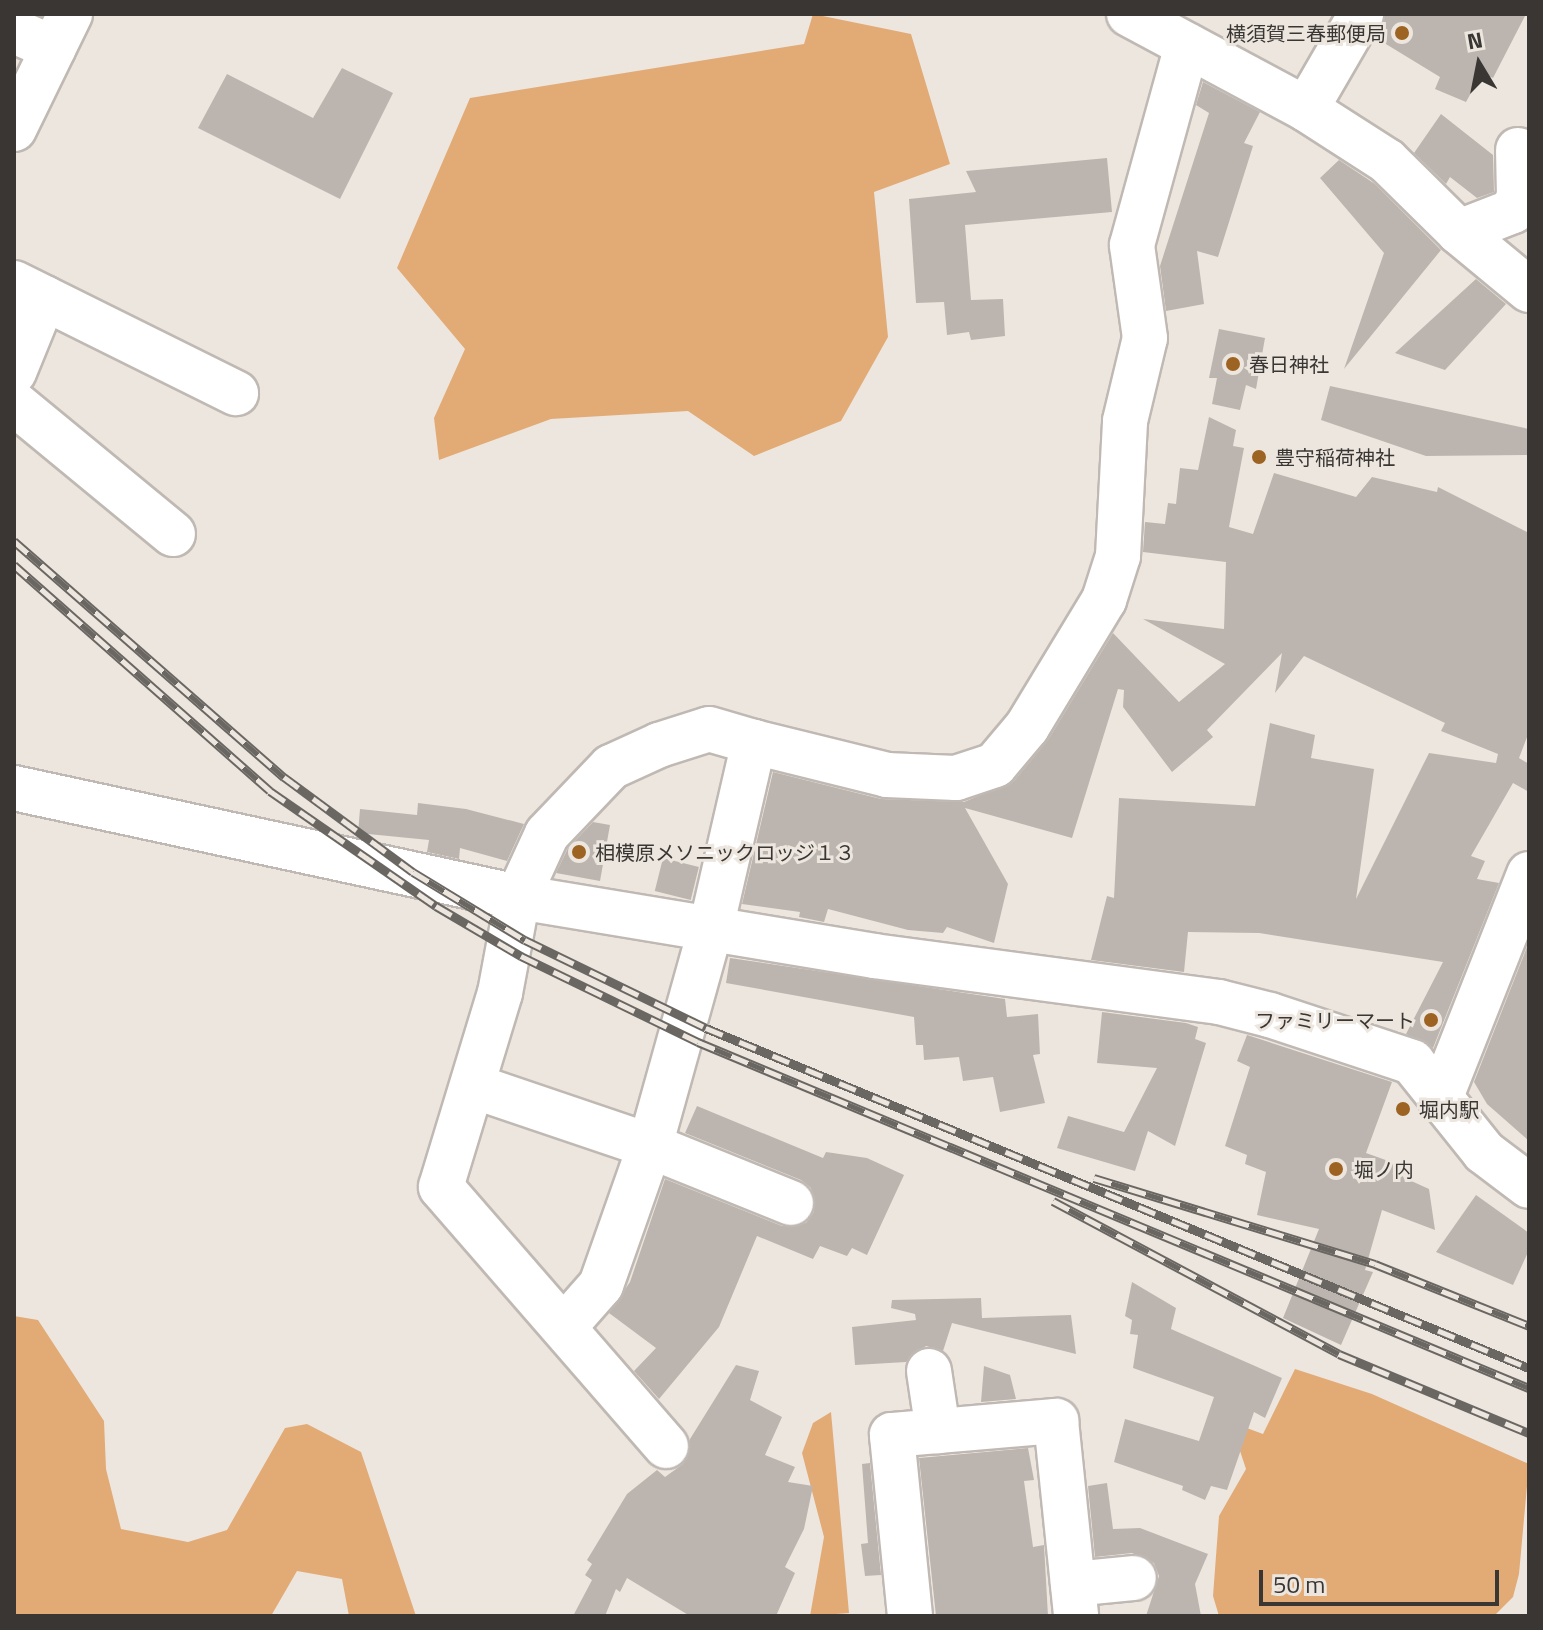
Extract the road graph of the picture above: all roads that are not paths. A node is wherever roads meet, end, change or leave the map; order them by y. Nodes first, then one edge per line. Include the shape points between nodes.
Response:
1 (1129, 14) edge
2 (1361, 14) edge
3 (45, 31) edge
4 (1187, 45) junction
5 (1306, 109) junction
6 (14, 129) edge
7 (1518, 150) dead end
8 (1459, 232) junction
9 (1529, 290) edge
10 (29, 291) edge
11 (14, 372) edge
12 (236, 393) dead end
13 (14, 403) edge
14 (173, 534) dead end
15 (754, 742) junction
16 (14, 788) edge
17 (1529, 874) edge
18 (518, 897) junction
19 (711, 928) junction
20 (473, 1086) junction
21 (1440, 1099) junction
22 (650, 1146) junction
23 (1529, 1186) edge
24 (791, 1203) dead end
25 (564, 1327) junction
26 (929, 1371) dead end
27 (938, 1431) junction
28 (666, 1446) dead end
29 (1134, 1578) dead end
30 (1074, 1600) edge
31 (910, 1616) edge

1 - 4 street
2 - 5 street
3 - 6 street
4 - 5 street
4 - 15 street via 1132,245 1145,338 1125,421 1118,556 1104,600 1027,727 995,765 956,778 887,775
5 - 8 street via 1387,161
7 - 8 street via 1519,196 1513,211
8 - 9 street
10 - 11 street
10 - 12 street
13 - 14 street
15 - 18 street via 709,729 611,767 547,834
15 - 19 street
16 - 18 street
17 - 21 street
18 - 19 street
18 - 20 street via 500,993
19 - 21 street via 1219,1002 1412,1062
19 - 22 street
20 - 22 street
20 - 25 street via 441,1187
21 - 23 street via 1484,1152
22 - 24 street
22 - 25 street via 601,1285
25 - 28 street
26 - 27 street
27 - 30 street via 1056,1421
27 - 31 street via 892,1435
29 - 30 street

